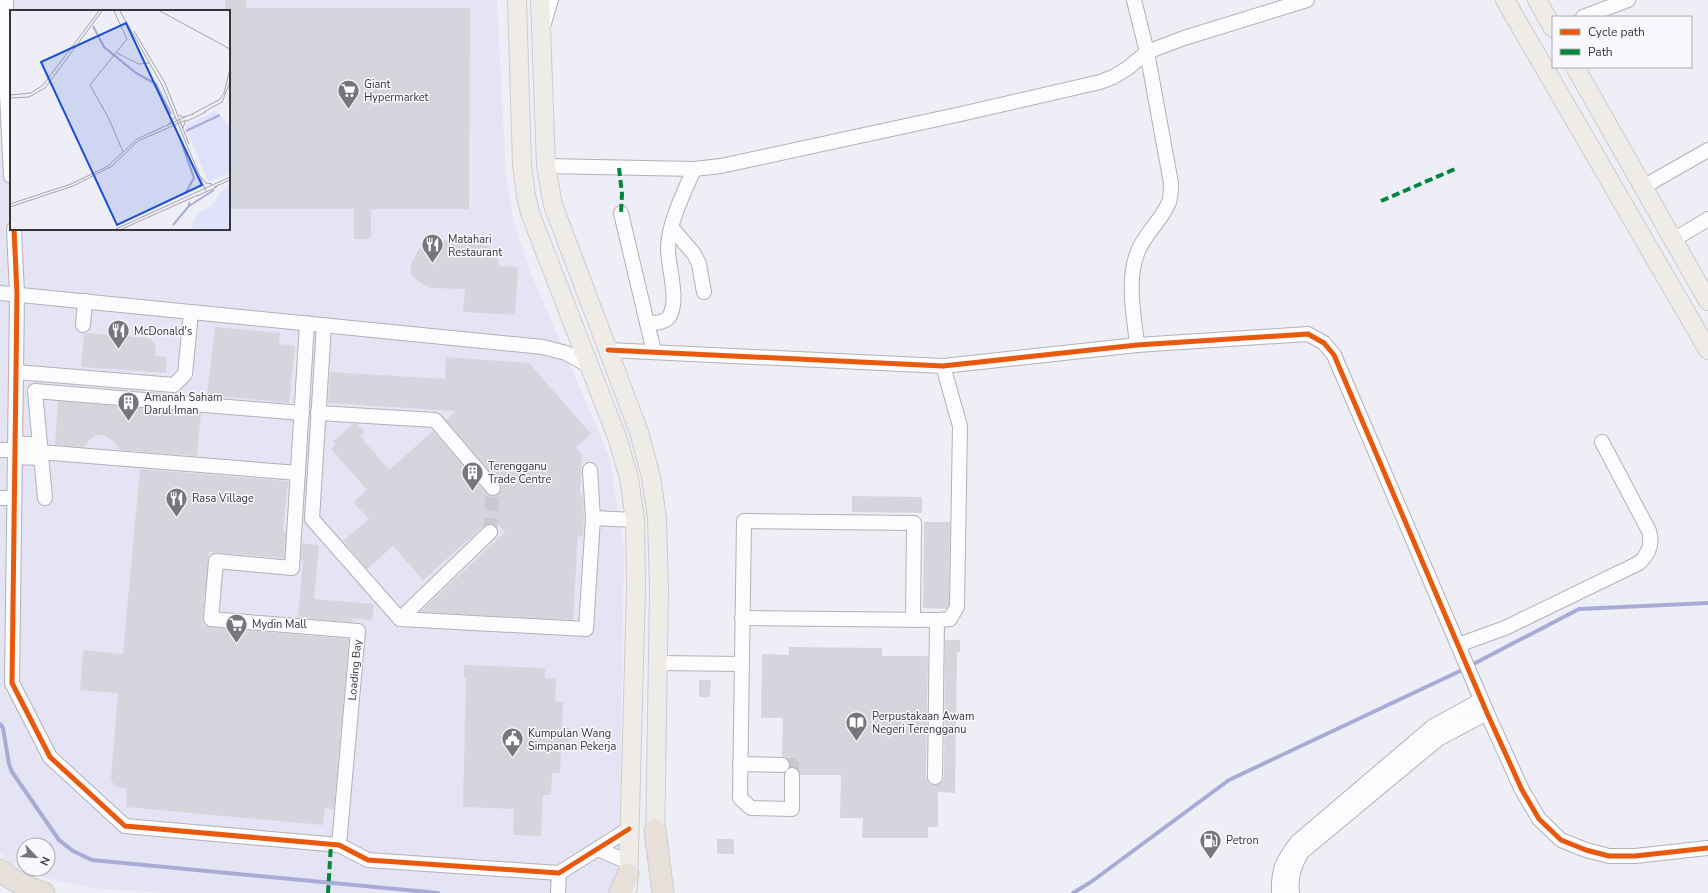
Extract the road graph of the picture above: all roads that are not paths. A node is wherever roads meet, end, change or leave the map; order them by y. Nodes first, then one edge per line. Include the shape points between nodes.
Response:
1 (6, 0) edge
2 (540, 0) edge
3 (551, 0) edge
4 (1134, 0) edge
5 (1307, 0) edge
6 (1505, 0) edge
7 (1538, 0) edge
8 (1628, 0) edge
9 (516, 3) edge
10 (1586, 16) edge
11 (1552, 26) edge
12 (541, 31) junction
13 (1147, 52) junction
14 (1576, 68) edge
15 (1708, 150) edge
16 (10, 156) edge
17 (546, 166) junction
18 (694, 169) junction
19 (1643, 187) junction
20 (620, 213) dead end
21 (1708, 219) edge
22 (672, 228) junction
23 (14, 230) edge
24 (1673, 240) junction
25 (704, 292) dead end
26 (0, 293) edge
27 (17, 294) junction
28 (85, 301) junction
29 (1708, 301) edge
30 (191, 312) junction
31 (307, 323) junction
32 (647, 323) junction
33 (83, 325) dead end
34 (324, 325) junction
35 (1137, 345) junction
36 (608, 350) junction
37 (1708, 350) edge
38 (654, 352) junction
39 (588, 365) junction
40 (943, 366) junction
41 (16, 372) junction
42 (302, 413) junction
43 (318, 413) junction
44 (1602, 442) dead end
45 (0, 450) edge
46 (15, 450) junction
47 (40, 452) junction
48 (590, 470) dead end
49 (298, 473) junction
50 (493, 488) tunnel mouth
51 (0, 498) edge
52 (14, 498) junction
53 (45, 498) dead end
54 (593, 518) junction
55 (635, 520) junction
56 (490, 532) tunnel mouth
57 (742, 618) junction
58 (400, 619) junction
59 (913, 620) junction
60 (937, 620) junction
61 (1459, 647) junction
62 (658, 663) junction
63 (742, 664) junction
64 (1481, 700) junction
65 (1487, 713) junction
66 (740, 764) junction
67 (782, 765) tunnel mouth
68 (792, 775) dead end
69 (934, 777) dead end
70 (629, 829) junction
71 (655, 830) junction
72 (338, 845) junction
73 (1708, 848) edge
74 (598, 849) junction
75 (0, 870) edge
76 (559, 873) junction
77 (628, 876) edge
78 (44, 893) edge
79 (558, 893) edge
80 (620, 893) edge
81 (654, 893) edge
82 (663, 893) edge
83 (1279, 893) edge
84 (1292, 893) edge

1 - 16 street via 5,56
2 - 12 main road
3 - 12 street
4 - 13 street
5 - 13 street
6 - 37 main road
7 - 11 main road
8 - 10 street
9 - 39 main road via 522,165 526,195 530,213
12 - 17 main road
13 - 18 street via 1128,68 1100,82 721,166
13 - 35 street via 1171,183 1170,200 1161,217 1148,231 1132,270 1131,289
14 - 19 main road
15 - 19 street
17 - 18 street
17 - 36 main road via 553,205
18 - 22 street
19 - 24 main road
20 - 32 street
21 - 24 street
22 - 25 street via 694,254 699,264
22 - 32 street via 668,247 673,295 671,313 667,319 658,323
23 - 27 street
24 - 29 main road
26 - 27 street
27 - 28 street
27 - 41 street
28 - 30 street
28 - 33 street
30 - 31 street
30 - 41 street via 185,374 174,385
31 - 34 street
31 - 42 street
32 - 38 street
34 - 39 street via 543,347 566,354
34 - 43 street
35 - 40 street
35 - 61 street via 1308,334 1324,343 1334,355
36 - 38 street
36 - 62 main road via 639,432 651,477 657,518
38 - 40 street
39 - 55 main road via 617,437 629,478
40 - 60 street via 960,426 957,607 950,618
41 - 46 street
42 - 47 street via 35,391
42 - 49 street
43 - 50 street via 435,420
43 - 58 street via 312,519
44 - 61 street via 1649,531 1652,539 1646,557 1639,563 1505,628
45 - 46 street
46 - 47 street
46 - 52 street
47 - 49 street
47 - 53 street
48 - 54 street
49 - 72 street, Loading Bay via 292,568 216,561 211,619 358,631
51 - 52 street
52 - 72 street via 12,683 50,758 125,826
54 - 55 street
54 - 58 street via 586,629
55 - 70 main road via 636,588
56 - 58 street
57 - 59 street
57 - 59 street via 744,521 914,523
57 - 63 street
59 - 60 street
60 - 69 street
61 - 64 street
62 - 63 street
62 - 71 main road
63 - 66 street
64 - 65 street
64 - 83 street via 1432,727 1297,842 1280,867
65 - 73 street via 1522,790 1539,819 1561,840 1609,856 1634,856
65 - 84 street via 1438,739 1302,852 1293,870
66 - 67 street
66 - 68 street via 740,798 751,808 792,808
70 - 74 street
70 - 77 main road
71 - 81 main road
71 - 82 highway
72 - 76 street via 368,860
74 - 76 street
74 - 77 street
75 - 78 highway
76 - 79 street
77 - 80 highway

